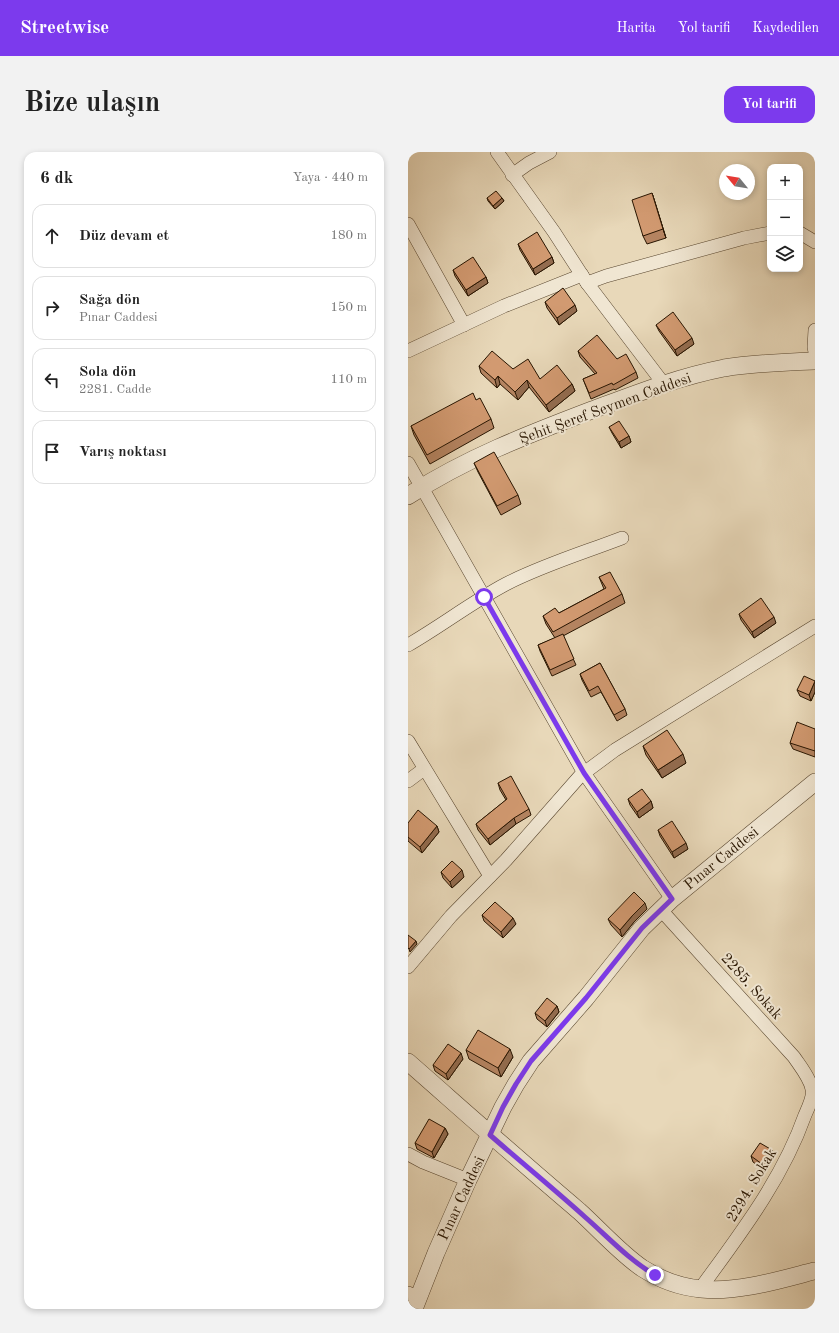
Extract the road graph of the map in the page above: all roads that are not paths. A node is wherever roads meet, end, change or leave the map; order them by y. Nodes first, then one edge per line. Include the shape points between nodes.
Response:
1 (497, 152) edge
2 (550, 152) edge
3 (512, 174) junction
4 (408, 224) edge
5 (767, 234) edge
6 (803, 235) edge
7 (815, 242) edge
8 (584, 279) junction
9 (464, 325) junction
10 (815, 330) edge
11 (408, 351) edge
12 (815, 352) edge
13 (815, 361) edge
14 (663, 383) junction
15 (408, 463) edge
16 (415, 491) edge
17 (622, 538) dead end
18 (484, 597) junction
19 (815, 626) edge
20 (408, 645) edge
21 (408, 741) edge
22 (424, 769) junction
23 (584, 773) junction
24 (408, 781) edge
25 (815, 782) edge
26 (490, 876) junction
27 (666, 904) junction
28 (408, 967) edge
29 (408, 1062) edge
30 (812, 1090) joint
31 (490, 1135) junction
32 (408, 1154) edge
33 (468, 1180) junction
34 (814, 1271) dead end
35 (700, 1289) junction
36 (413, 1300) edge

1 - 3 street
2 - 3 street
3 - 8 street
4 - 9 street
5 - 8 street via 613,274
6 - 7 street
8 - 9 street via 504,306
8 - 14 street
9 - 11 street
10 - 12 street
13 - 14 street, Şehit Şeref Seymen Caddesi via 725,368
14 - 16 street, Şehit Şeref Seymen Caddesi via 538,431 482,456
15 - 16 street, 2285. Sokak
16 - 18 street, 2285. Sokak
17 - 18 street via 551,564
18 - 20 street
18 - 23 street, 2285. Sokak
19 - 23 street via 615,750
21 - 22 street
22 - 24 street
22 - 26 street
23 - 26 street
23 - 27 street, 2285. Sokak
25 - 27 street, Pınar Caddesi
26 - 28 street via 451,916
27 - 30 street, 2285. Sokak via 794,1057
27 - 31 street, Pınar Caddesi via 642,928 531,1061 503,1107
29 - 31 street
30 - 35 street, 2294. Sokak via 802,1124 765,1199
31 - 33 street, Pınar Caddesi
31 - 35 street via 641,1267 669,1281
32 - 33 street
33 - 36 street, Pınar Caddesi
34 - 35 street via 748,1286 719,1290

